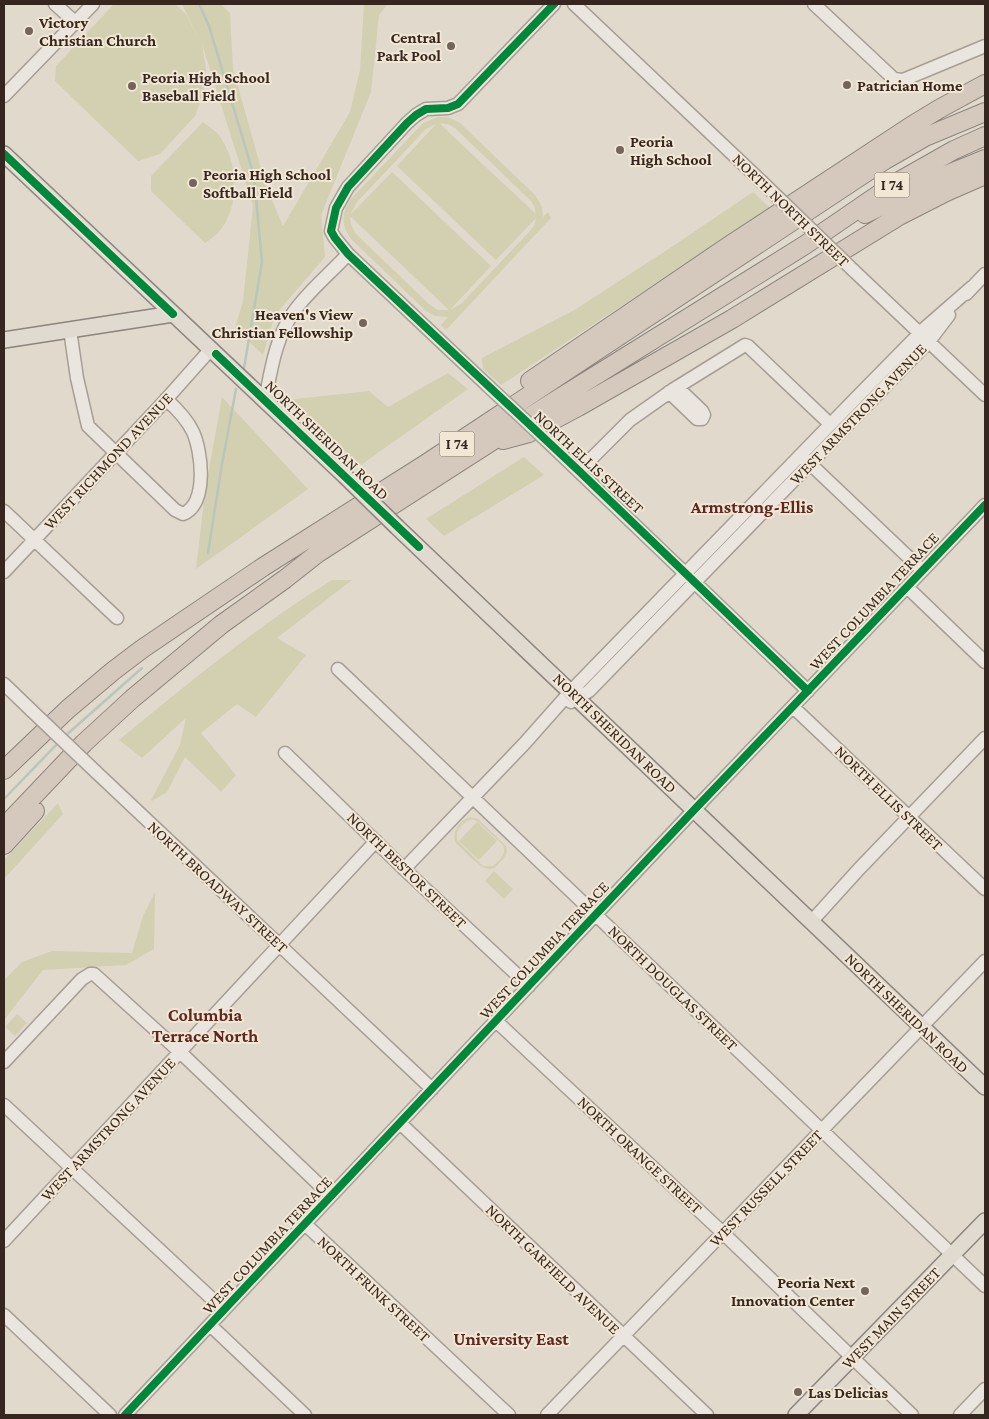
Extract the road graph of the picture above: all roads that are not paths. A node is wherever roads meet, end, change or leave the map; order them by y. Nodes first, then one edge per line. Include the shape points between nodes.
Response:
1 (55, 4) edge
2 (93, 4) edge
3 (554, 4) edge
4 (574, 4) edge
5 (814, 4) edge
6 (75, 22) junction
7 (985, 46) edge
8 (985, 84) edge
9 (4, 96) edge
10 (985, 98) edge
11 (985, 112) edge
12 (985, 136) edge
13 (925, 137) junction
14 (4, 154) edge
15 (985, 159) edge
16 (985, 175) edge
17 (805, 245) junction
18 (348, 254) junction
19 (985, 274) edge
20 (173, 314) junction
21 (70, 330) junction
22 (924, 337) junction
23 (4, 340) edge
24 (210, 350) junction
25 (985, 395) edge
26 (166, 399) junction
27 (265, 400) junction
28 (830, 424) junction
29 (490, 443) junction
30 (115, 454) junction
31 (805, 459) junction
32 (427, 463) junction
33 (578, 471) junction
34 (985, 504) edge
35 (4, 511) edge
36 (34, 540) junction
37 (922, 570) junction
38 (4, 572) edge
39 (691, 578) junction
40 (907, 587) junction
41 (117, 618) dead end
42 (985, 662) edge
43 (338, 669) dead end
44 (4, 684) edge
45 (808, 691) junction
46 (575, 695) junction
47 (133, 698) junction
48 (793, 707) junction
49 (985, 738) edge
50 (285, 753) dead end
51 (4, 770) edge
52 (473, 798) junction
53 (694, 810) junction
54 (910, 818) junction
55 (4, 827) edge
56 (376, 841) junction
57 (4, 846) edge
58 (404, 869) junction
59 (985, 889) edge
60 (596, 915) junction
61 (811, 922) junction
62 (280, 945) junction
63 (985, 961) edge
64 (529, 986) junction
65 (496, 1021) junction
66 (922, 1027) junction
67 (180, 1052) junction
68 (4, 1062) edge
69 (985, 1087) edge
70 (432, 1089) junction
71 (4, 1105) edge
72 (400, 1123) junction
73 (823, 1130) junction
74 (71, 1168) junction
75 (331, 1196) junction
76 (985, 1221) edge
77 (305, 1224) junction
78 (723, 1233) junction
79 (4, 1241) edge
80 (952, 1255) junction
81 (985, 1286) edge
82 (224, 1310) junction
83 (4, 1314) edge
84 (210, 1325) junction
85 (623, 1336) junction
86 (852, 1358) junction
87 (985, 1389) edge
88 (110, 1415) edge
89 (125, 1415) edge
90 (305, 1415) edge
91 (509, 1415) edge
92 (547, 1415) edge
93 (706, 1415) edge
94 (796, 1415) edge
95 (912, 1415) edge
96 (960, 1415) edge

1 - 6 street
2 - 6 street
3 - 18 street via 461,101 454,106 426,109 416,115 348,187 336,208 331,231
4 - 22 street, NORTH NORTH STREET, bridge
5 - 7 street via 894,79 903,80
6 - 9 street
8 - 32 highway via 911,126 614,323 480,416
10 - 13 highway via 954,114
11 - 13 highway, I 74
12 - 17 highway, I 74 via 894,184
13 - 32 highway, I 74 via 885,160
14 - 20 main road, NORTH SHERIDAN ROAD
15 - 17 highway
16 - 29 highway via 960,184 899,216 732,319 529,433
17 - 29 highway, I 74
18 - 27 street via 290,317 280,337
18 - 33 street, NORTH ELLIS STREET, bridge
19 - 22 street, WEST ARMSTRONG AVENUE
20 - 21 main road
20 - 24 main road, NORTH SHERIDAN ROAD
21 - 23 main road
21 - 30 street via 86,422
22 - 25 street, NORTH NORTH STREET
22 - 28 street, WEST ARMSTRONG AVENUE
22 - 31 street, WEST ARMSTRONG AVENUE
24 - 26 street, WEST RICHMOND AVENUE
24 - 27 main road, NORTH SHERIDAN ROAD
26 - 30 street, WEST RICHMOND AVENUE
26 - 30 street via 188,424 200,454 198,498 192,508 185,514 176,512
27 - 46 main road, NORTH SHERIDAN ROAD, bridge
28 - 31 street, WEST ARMSTRONG AVENUE
28 - 33 street via 745,345 624,424
29 - 47 highway, I 74 via 318,553 222,624
30 - 36 street, WEST RICHMOND AVENUE
31 - 37 street
31 - 39 street, WEST ARMSTRONG AVENUE
32 - 51 highway, I 74 via 263,567 142,649 68,709
33 - 39 street, NORTH ELLIS STREET
34 - 37 street, WEST COLUMBIA TERRACE
35 - 36 street
36 - 38 street, WEST RICHMOND AVENUE
36 - 41 street
37 - 40 street, WEST COLUMBIA TERRACE
39 - 45 street, NORTH ELLIS STREET
39 - 46 street, WEST ARMSTRONG AVENUE via 589,691
40 - 42 street
40 - 45 street, WEST COLUMBIA TERRACE
43 - 52 street, NORTH DOUGLAS STREET
44 - 62 street, NORTH BROADWAY STREET, bridge
45 - 48 street, WEST COLUMBIA TERRACE
46 - 52 street, WEST ARMSTRONG AVENUE
46 - 53 main road, NORTH SHERIDAN ROAD
47 - 55 highway, I 74 via 84,743
47 - 57 highway
48 - 53 street, WEST COLUMBIA TERRACE
48 - 54 street, NORTH ELLIS STREET
49 - 54 street
50 - 56 street, NORTH BESTOR STREET
52 - 58 street, WEST ARMSTRONG AVENUE
52 - 60 street, NORTH DOUGLAS STREET
53 - 60 street, WEST COLUMBIA TERRACE
53 - 61 main road, NORTH SHERIDAN ROAD
54 - 59 street, NORTH ELLIS STREET
54 - 61 street
56 - 58 street, NORTH BESTOR STREET
56 - 62 street, WEST ARMSTRONG AVENUE
58 - 64 street, NORTH BESTOR STREET
60 - 64 street, WEST COLUMBIA TERRACE
60 - 73 street, NORTH DOUGLAS STREET
61 - 66 main road, NORTH SHERIDAN ROAD
62 - 67 street, WEST ARMSTRONG AVENUE
62 - 70 street, NORTH BROADWAY STREET
63 - 66 street, WEST RUSSELL STREET
64 - 65 street, WEST COLUMBIA TERRACE
65 - 70 street, WEST COLUMBIA TERRACE
65 - 78 street, NORTH ORANGE STREET
66 - 69 main road, NORTH SHERIDAN ROAD
66 - 73 street, WEST RUSSELL STREET
67 - 68 street via 92,974 82,979
67 - 74 street, WEST ARMSTRONG AVENUE
67 - 75 street
70 - 72 street, WEST COLUMBIA TERRACE
71 - 74 street
72 - 75 street, WEST COLUMBIA TERRACE
72 - 85 street, NORTH GARFIELD AVENUE
73 - 78 street, WEST RUSSELL STREET
73 - 80 street, NORTH DOUGLAS STREET
74 - 79 street, WEST ARMSTRONG AVENUE
74 - 82 street
75 - 77 street, WEST COLUMBIA TERRACE
76 - 80 main road, WEST MAIN STREET
77 - 82 street, WEST COLUMBIA TERRACE
77 - 91 street, NORTH FRINK STREET
78 - 85 street, WEST RUSSELL STREET
78 - 86 street, NORTH ORANGE STREET
80 - 81 street, NORTH DOUGLAS STREET
80 - 86 main road, WEST MAIN STREET
82 - 84 street, WEST COLUMBIA TERRACE
83 - 88 street
84 - 89 street, WEST COLUMBIA TERRACE
84 - 90 street
85 - 92 street, WEST RUSSELL STREET
85 - 93 street, NORTH GARFIELD AVENUE
86 - 94 main road, WEST MAIN STREET
86 - 95 street, NORTH ORANGE STREET
87 - 96 street

